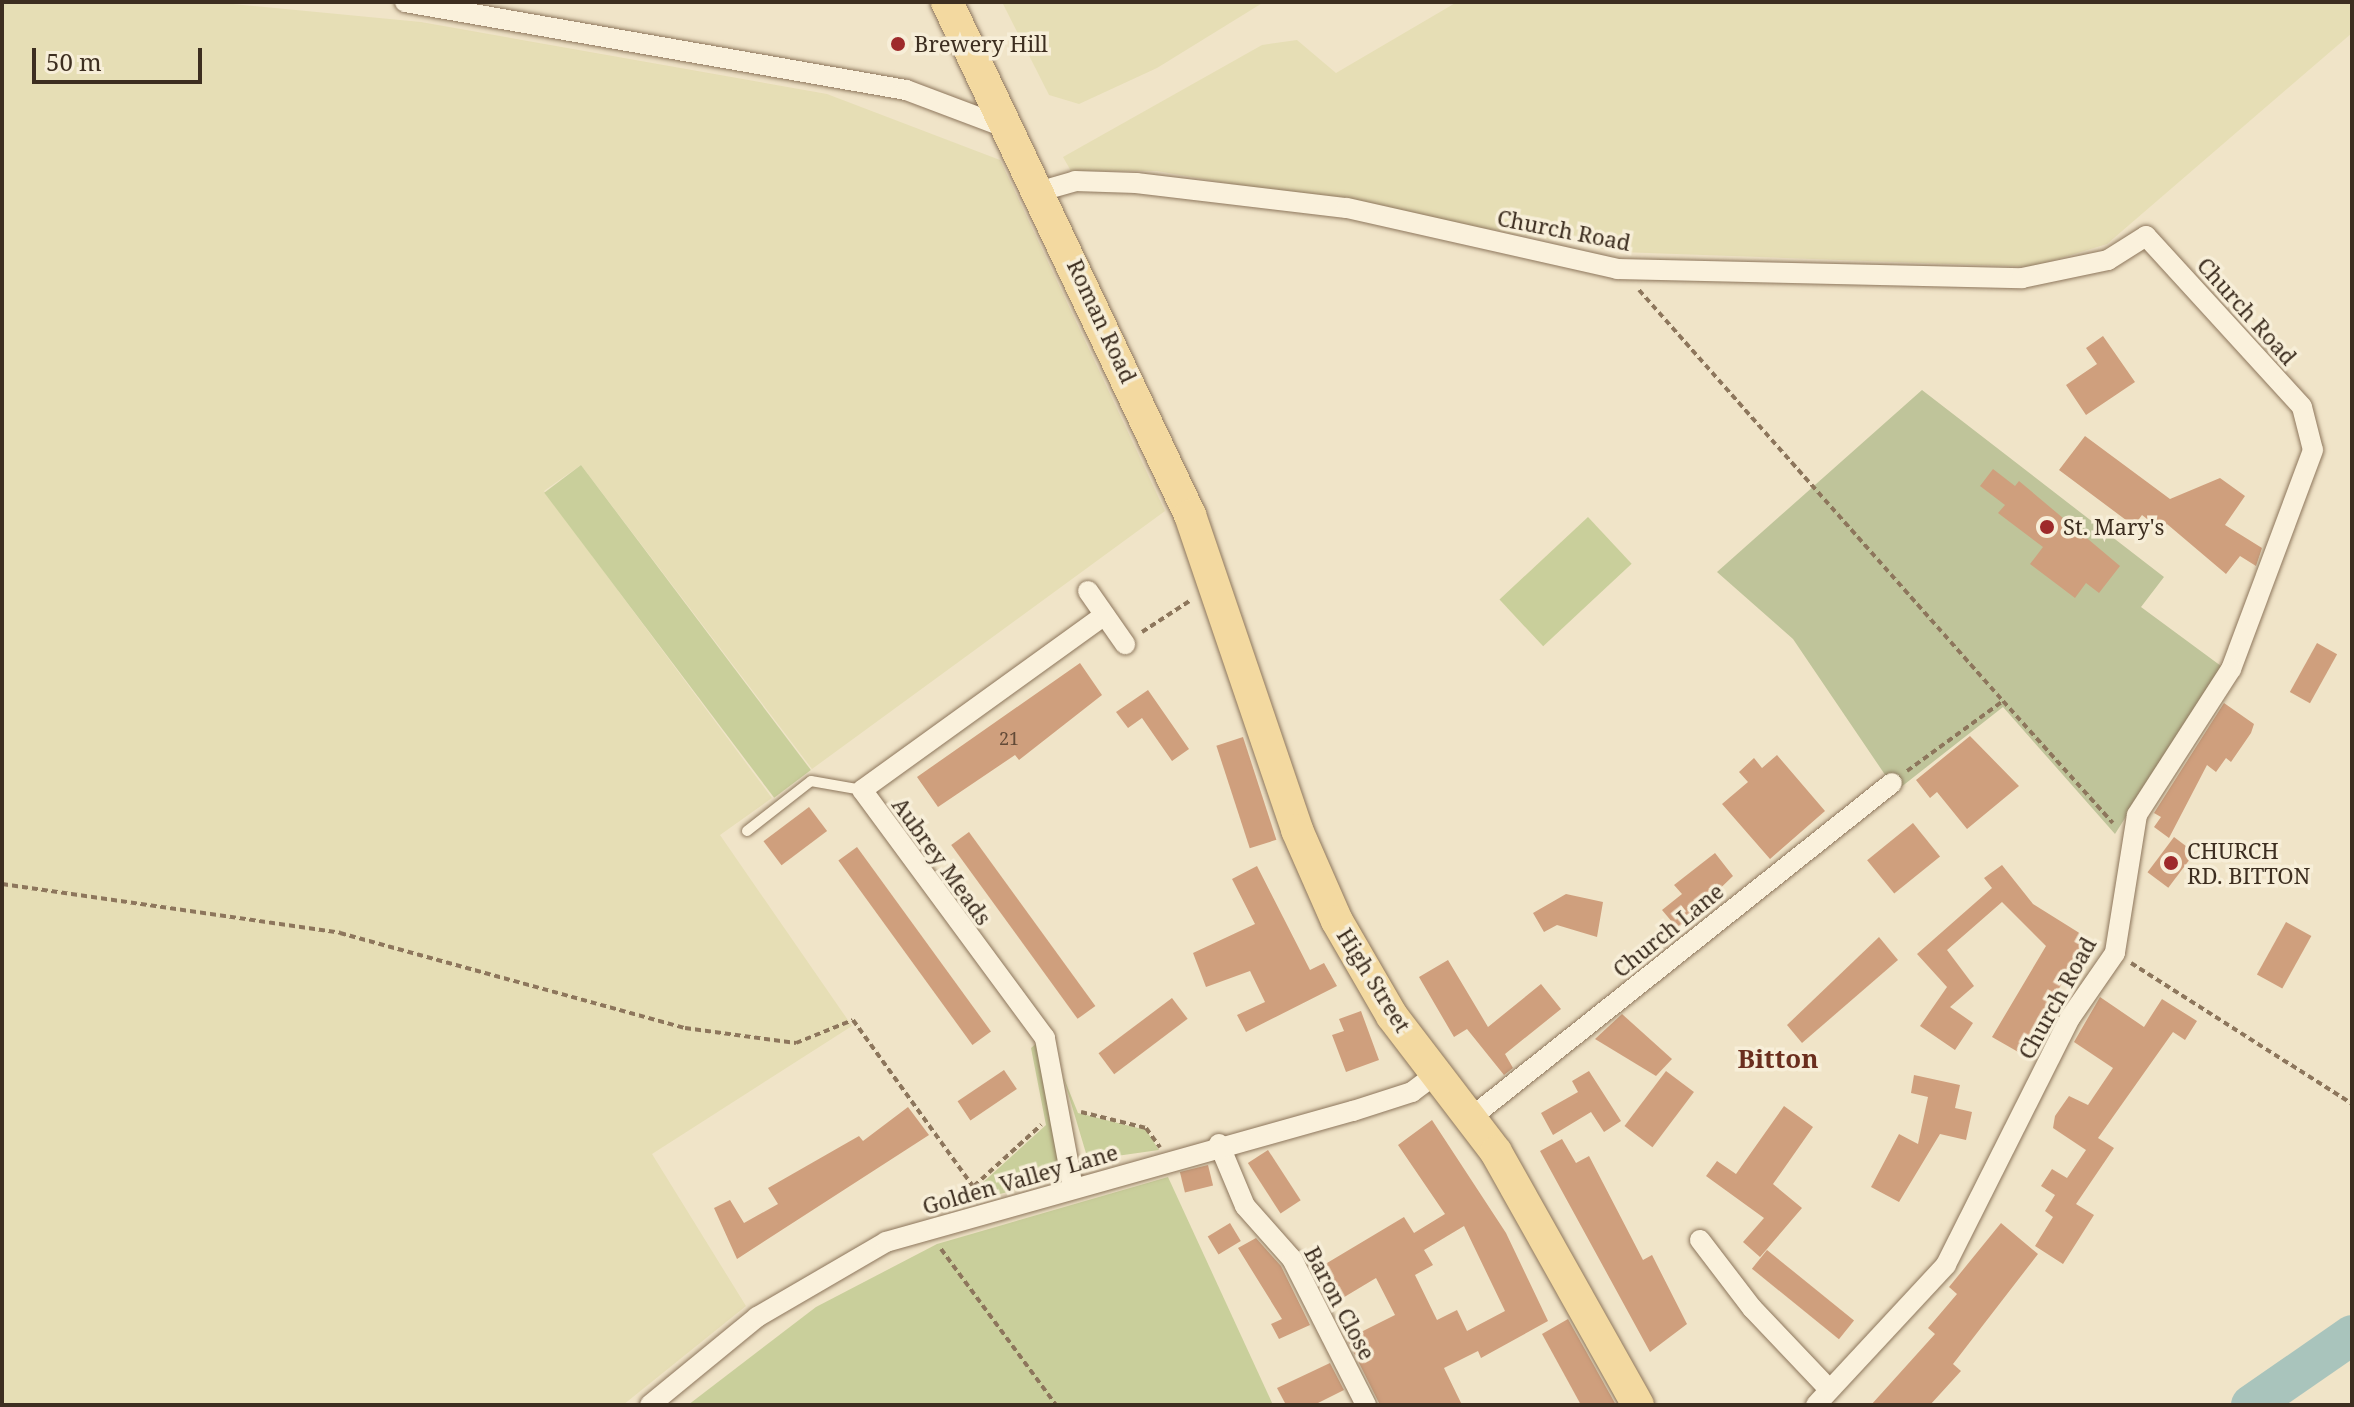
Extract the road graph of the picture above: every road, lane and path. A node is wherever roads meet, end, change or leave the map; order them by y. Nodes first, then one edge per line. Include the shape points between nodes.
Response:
1 (405, 2) edge
2 (947, 2) edge
3 (1010, 129) junction
4 (1041, 191) junction
5 (1617, 269) junction
6 (1190, 515) joint
7 (1088, 591) dead end
8 (1221, 591) junction
9 (1105, 615) junction
10 (1125, 644) joint
11 (2003, 701) junction
12 (1892, 783) joint
13 (862, 790) junction
14 (747, 831) dead end
15 (2132, 834) junction
16 (2, 884) edge
17 (2115, 953) junction
18 (1439, 1072) junction
19 (2352, 1104) edge
20 (1473, 1116) junction
21 (1219, 1144) junction
22 (1073, 1188) junction
23 (990, 1211) junction
24 (934, 1229) junction
25 (1700, 1240) dead end
26 (1829, 1389) junction
27 (650, 1405) edge
28 (1056, 1405) edge
29 (1366, 1405) edge
30 (1638, 1405) edge
31 (1816, 1405) edge

1 - 3 street via 906,90
2 - 3 main road, Roman Road
3 - 4 main road, Roman Road
4 - 5 street, Church Road via 1075,181 1136,183 1347,208
4 - 6 main road, Roman Road
5 - 11 path via 1667,314
5 - 15 street, Church Road via 2022,278 2108,260 2146,236 2302,407 2313,450 2231,669 2146,796
6 - 8 main road, High Street
7 - 9 street
8 - 10 path via 1193,599
8 - 18 main road, High Street via 1297,830 1337,921 1392,1016
9 - 10 street
9 - 13 street, Aubrey Meads
11 - 12 path
11 - 15 path via 2118,829
12 - 20 street, Church Lane
13 - 14 lane via 811,781
13 - 22 street, Aubrey Meads via 1045,1038
15 - 17 street, Church Road
16 - 23 path via 340,933 685,1028 796,1043 853,1020
17 - 19 path
17 - 26 street, Church Road via 2070,1018 1946,1265
18 - 20 main road, High Street
18 - 21 street, Golden Valley Lane via 1412,1092
20 - 30 main road, High Street
21 - 22 street, Golden Valley Lane
21 - 29 street, Baron Close via 1245,1206 1292,1259
22 - 23 street, Golden Valley Lane
23 - 24 street, Golden Valley Lane
24 - 27 street, Golden Valley Lane via 838,1265 757,1317
24 - 28 path via 937,1244
25 - 26 street via 1752,1308
26 - 31 street, Church Road

